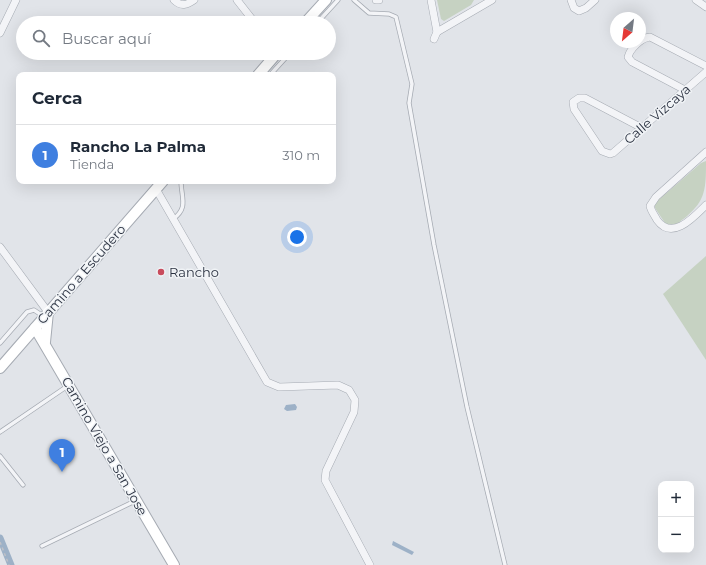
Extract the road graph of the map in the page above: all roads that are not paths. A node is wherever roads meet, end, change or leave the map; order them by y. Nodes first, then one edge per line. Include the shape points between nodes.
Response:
1 (16, 0) edge
2 (174, 0) edge
3 (194, 0) edge
4 (237, 0) edge
5 (326, 0) edge
6 (338, 0) edge
7 (354, 0) edge
8 (431, 0) edge
9 (492, 0) edge
10 (572, 0) edge
11 (595, 0) edge
12 (696, 0) edge
13 (706, 7) edge
14 (250, 16) edge
15 (311, 16) edge
16 (323, 16) edge
17 (437, 32) junction
18 (0, 33) edge
19 (434, 39) dead end
20 (271, 60) edge
21 (284, 60) edge
22 (706, 66) edge
23 (261, 72) edge
24 (273, 72) edge
25 (706, 72) edge
26 (685, 90) junction
27 (642, 128) junction
28 (706, 152) edge
29 (160, 184) edge
30 (181, 184) edge
31 (156, 189) junction
32 (706, 205) edge
33 (172, 218) junction
34 (0, 247) edge
35 (46, 314) junction
36 (35, 328) junction
37 (45, 342) junction
38 (0, 343) edge
39 (1, 364) edge
40 (70, 385) junction
41 (0, 432) edge
42 (0, 456) edge
43 (23, 485) dead end
44 (136, 500) junction
45 (42, 546) dead end
46 (174, 565) edge
47 (370, 565) edge
48 (505, 565) edge

1 - 18 street
2 - 3 street via 181,5
4 - 14 street
5 - 15 street
6 - 16 lane
7 - 48 lane via 369,13 396,17 412,84 409,103 434,245 467,407
8 - 17 street
9 - 17 street
10 - 11 street via 574,8 579,10 586,8
12 - 13 street
17 - 19 street
20 - 23 street
21 - 24 lane
22 - 26 street via 653,38 647,37 630,51 628,57 635,64
25 - 26 street, Calle Vizcaya
26 - 27 street, Calle Vizcaya
27 - 27 street, Calle Vizcaya via 582,97 572,104 602,151 607,154 613,153
28 - 32 street via 656,197 650,206 662,226 668,229 678,228
29 - 31 street, Camino a Escudero
30 - 33 lane via 183,207 179,214
31 - 33 street
31 - 35 street, Camino a Escudero
33 - 47 street via 267,382 279,387 338,385 349,390 355,400 354,412 326,471 325,480
34 - 35 street
35 - 36 street, Camino a Escudero
35 - 37 street
35 - 38 lane via 34,310 27,312
36 - 37 street, Camino Viejo a San Jose
36 - 39 street, Camino a Escudero
37 - 40 street, Camino Viejo a San Jose
40 - 41 lane
40 - 44 street, Camino Viejo a San Jose
42 - 43 lane
44 - 45 lane
44 - 46 street, Camino Viejo a San Jose

